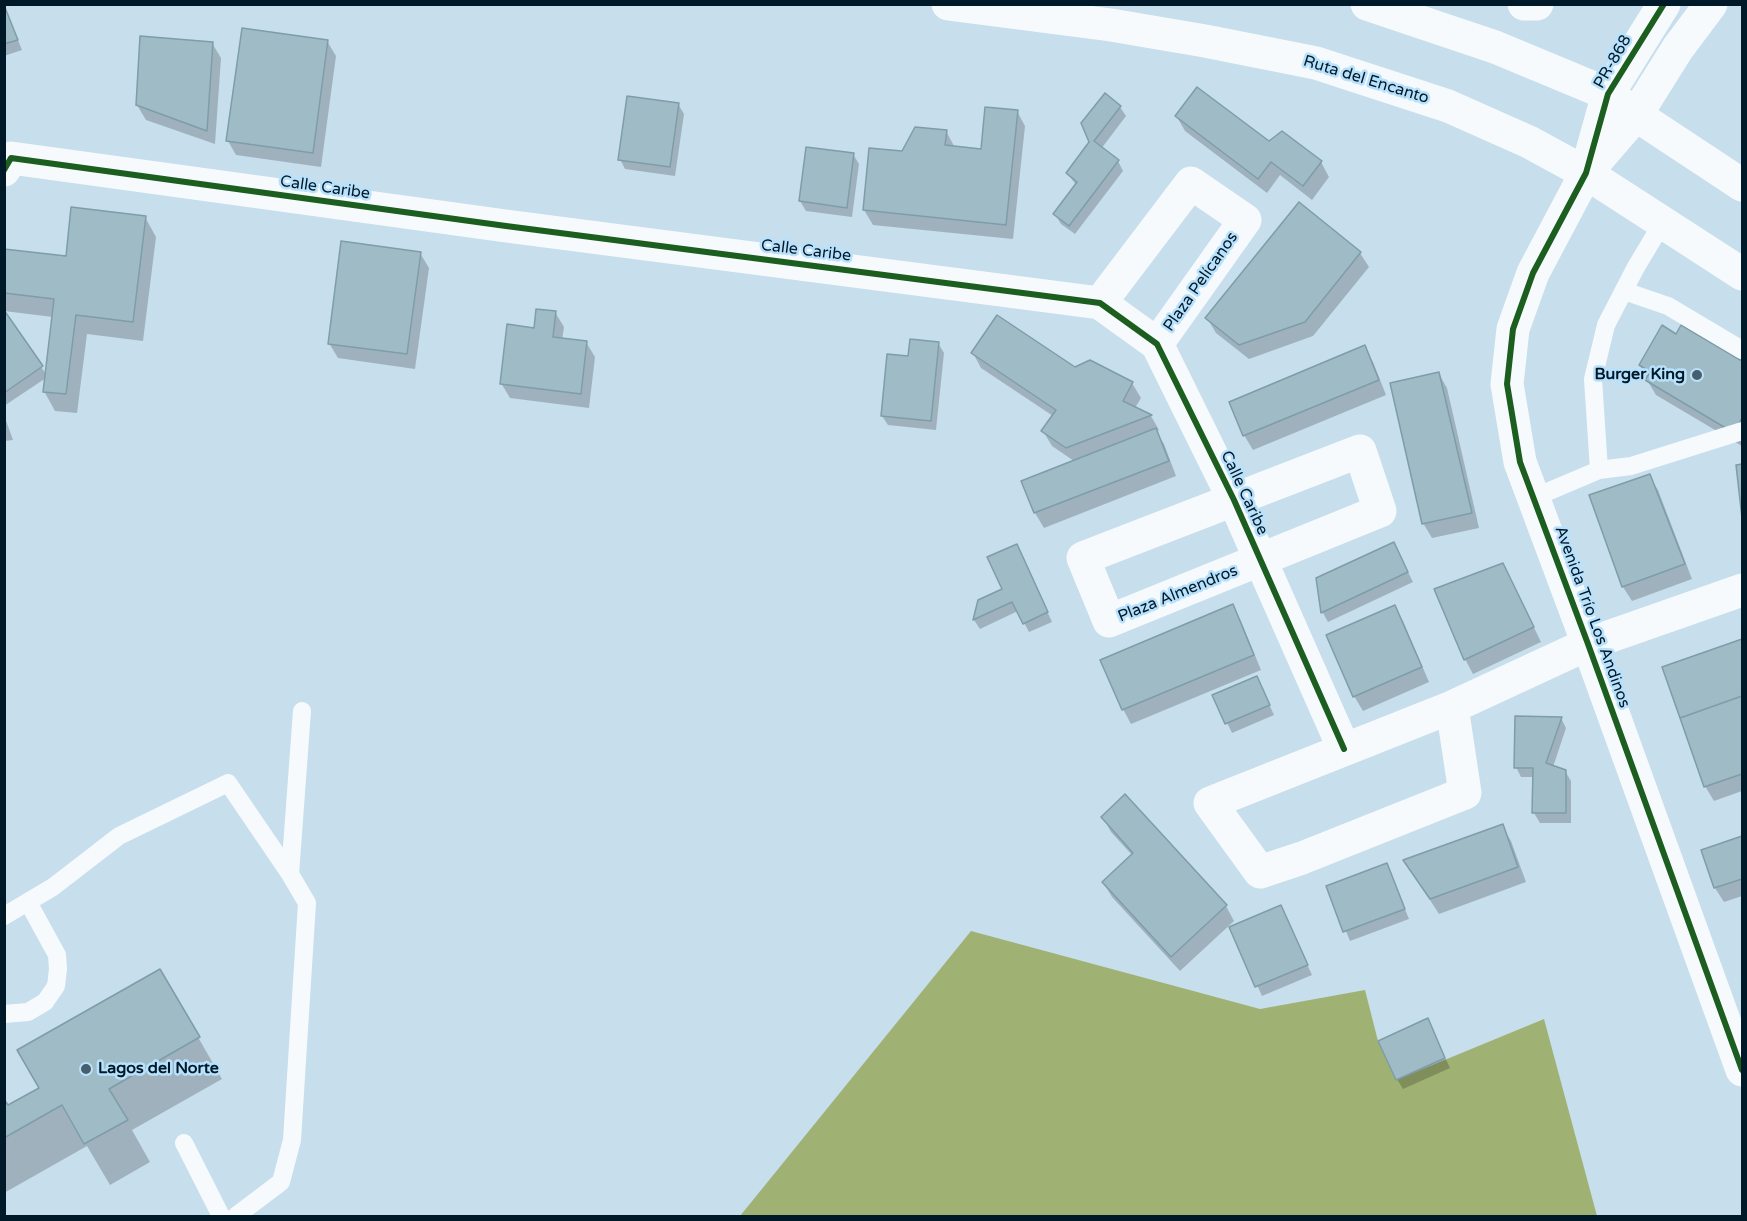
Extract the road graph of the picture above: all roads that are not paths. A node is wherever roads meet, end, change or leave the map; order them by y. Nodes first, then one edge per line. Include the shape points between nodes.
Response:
1 (948, 4) edge
2 (1366, 4) edge
3 (1524, 4) edge
4 (1537, 4) edge
5 (1664, 4) edge
6 (1711, 4) edge
7 (1608, 94) junction
8 (1636, 115) junction
9 (4, 170) edge
10 (1586, 173) junction
11 (1743, 185) edge
12 (1663, 222) junction
13 (1743, 274) edge
14 (1624, 291) junction
15 (1100, 303) junction
16 (1157, 344) junction
17 (1743, 351) edge
18 (1743, 431) edge
19 (1599, 470) junction
20 (1533, 498) junction
21 (1234, 501) junction
22 (1260, 561) junction
23 (1743, 590) edge
24 (1588, 644) junction
25 (1452, 707) junction
26 (302, 711) dead end
27 (1344, 749) junction
28 (290, 874) junction
29 (28, 902) junction
30 (4, 916) edge
31 (4, 1014) edge
32 (1743, 1070) edge
33 (183, 1143) dead end
34 (221, 1216) edge
35 (236, 1216) edge

1 - 10 street, Ruta del Encanto via 1111,25 1317,63 1448,106 1529,141
2 - 7 street via 1495,47
3 - 4 street
5 - 7 street, PR-868 / PR-868
6 - 8 street, PR-868
7 - 8 street
7 - 10 street, PR-868 / PR-868
8 - 10 street, PR-868
8 - 11 street
9 - 15 street, Calle Caribe via 11,158
10 - 12 street, Ruta del Encanto
10 - 20 street, Avenida Trío Los Andinos / PR-868 via 1533,273 1513,329 1507,384 1520,462
12 - 13 street, Ruta del Encanto
12 - 14 lane
14 - 17 lane via 1668,306
14 - 19 lane via 1606,325 1593,379
15 - 16 street, Calle Caribe
15 - 16 street, Plaza Pelícanos via 1191,183 1245,220
16 - 21 street, Calle Caribe
18 - 19 lane via 1631,466
19 - 20 lane
20 - 24 street, Avenida Trío Los Andinos / PR-868
21 - 22 street, Calle Caribe
21 - 22 street via 1360,451 1380,511
21 - 22 street, Plaza Almendros via 1083,558 1109,621
22 - 27 street, Calle Caribe
23 - 24 street
24 - 25 street
24 - 32 street, Avenida Trío Los Andinos / PR-868
25 - 27 street
25 - 27 street via 1465,793 1260,872 1210,803
26 - 28 lane
28 - 29 lane via 228,783 119,836
28 - 35 lane via 307,903 292,1140 281,1182
29 - 30 lane
29 - 31 lane via 57,955 56,986 45,1002 28,1012
33 - 34 lane

